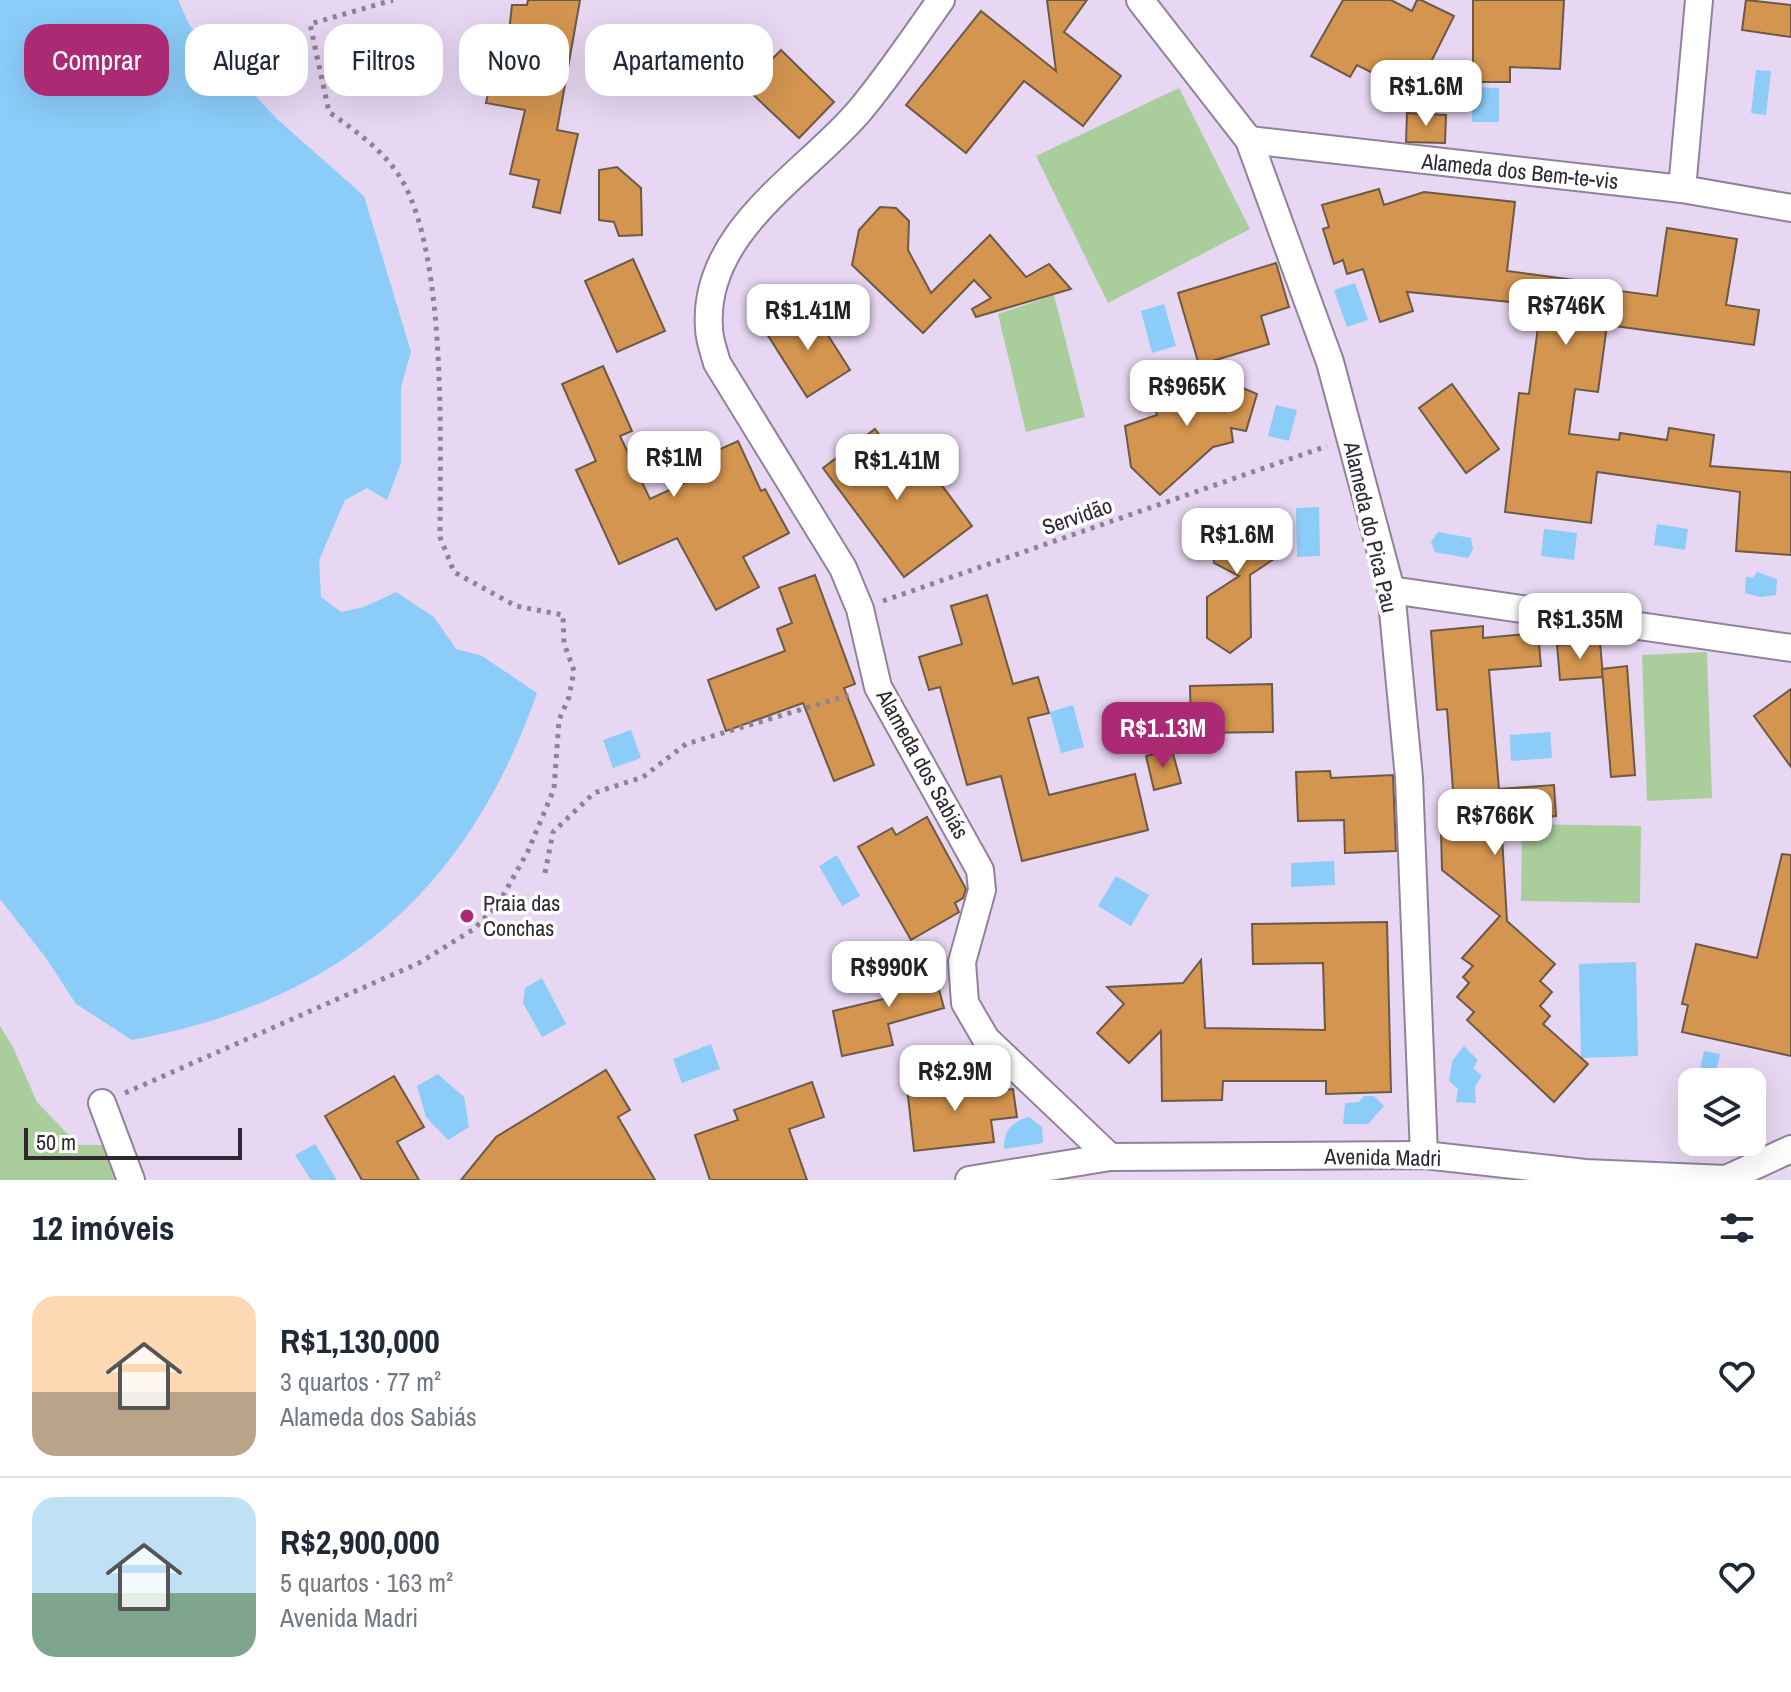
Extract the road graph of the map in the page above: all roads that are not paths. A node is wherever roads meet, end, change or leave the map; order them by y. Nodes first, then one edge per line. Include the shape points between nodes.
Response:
1 (941, 0) edge
2 (1140, 0) edge
3 (1699, 0) edge
4 (1249, 140) junction
5 (1682, 189) junction
6 (1791, 208) edge
7 (1391, 590) junction
8 (1791, 648) edge
9 (102, 1103) road end
10 (1791, 1149) edge
11 (1424, 1155) junction
12 (1110, 1157) junction
13 (131, 1180) edge
14 (969, 1180) edge

1 - 12 street, Alameda dos Sabiás via 860,110 761,203 724,262 712,293 709,327 717,363 843,568 860,609 878,687 980,870 982,890 962,962 965,1003 986,1039
2 - 4 street, Alameda do Pica Pau
3 - 5 street
4 - 5 street, Alameda dos Bem-te-vis
4 - 7 street, Alameda do Pica Pau via 1330,362
5 - 6 street, Alameda dos Bem-te-vis
7 - 8 street
7 - 11 street, Alameda do Pica Pau via 1409,778
9 - 13 street
10 - 11 street, Avenida Madri via 1726,1179 1585,1173
11 - 12 street, Avenida Madri
12 - 14 street, Avenida Madri

